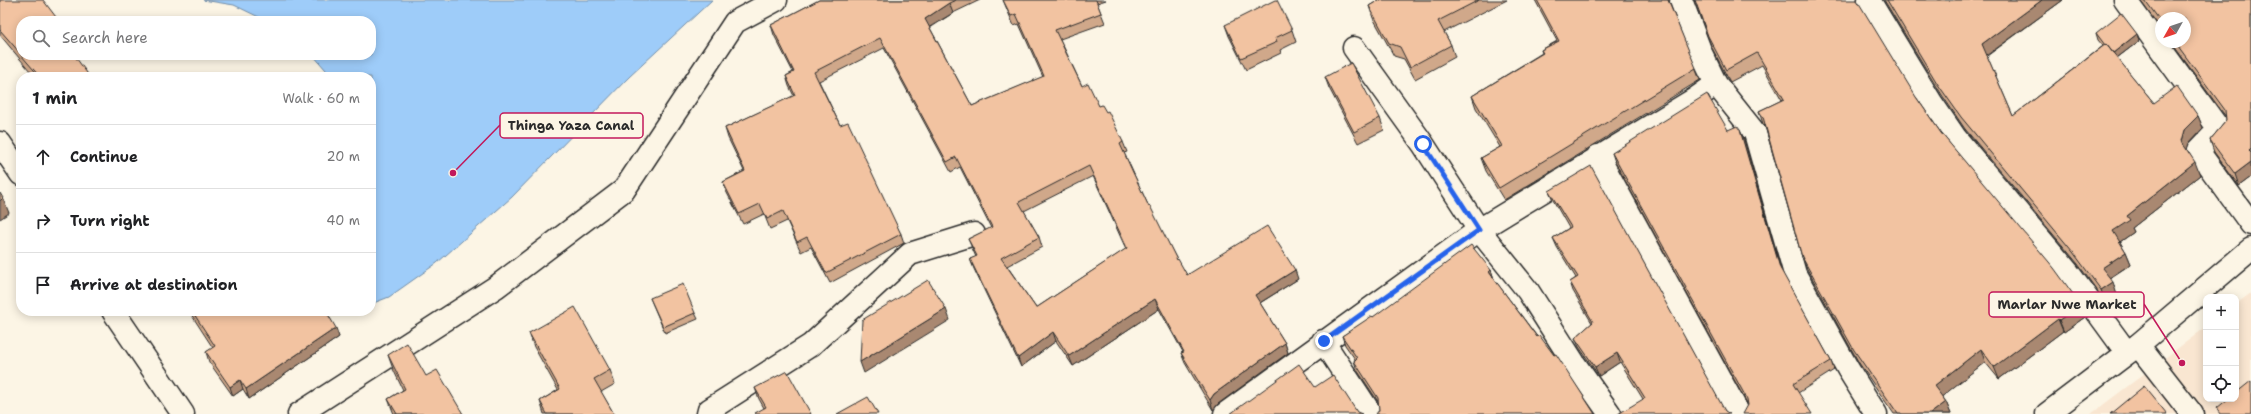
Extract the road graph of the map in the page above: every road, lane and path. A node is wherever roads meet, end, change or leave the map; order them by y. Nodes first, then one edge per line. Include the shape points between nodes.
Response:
1 (776, 0) edge
2 (1681, 0) edge
3 (1869, 0) edge
4 (2125, 0) edge
5 (1354, 48) dead end
6 (1716, 84) junction
7 (0, 143) edge
8 (1598, 156) junction
9 (16, 167) edge
10 (2251, 224) edge
11 (1479, 230) junction
12 (974, 234) edge
13 (2251, 249) edge
14 (116, 316) edge
15 (1324, 341) junction
16 (2132, 349) junction
17 (183, 414) edge
18 (299, 414) edge
19 (708, 414) edge
20 (1225, 414) edge
21 (1371, 414) edge
22 (1610, 414) edge
23 (1739, 414) edge
24 (1876, 414) edge
25 (2047, 414) edge
26 (2192, 414) edge

1 - 18 street via 735,22 624,190 496,287
2 - 6 street
3 - 16 street via 1955,137
4 - 10 street via 2219,129 2198,151
5 - 11 street via 1423,144
6 - 8 street
6 - 24 street via 1755,133 1795,274
7 - 9 street
8 - 11 street
8 - 23 street
11 - 15 street
11 - 22 street via 1528,291
12 - 19 street via 910,254 811,345 709,410
13 - 16 street
14 - 17 street
15 - 20 street
15 - 21 street
16 - 25 street
16 - 26 street

